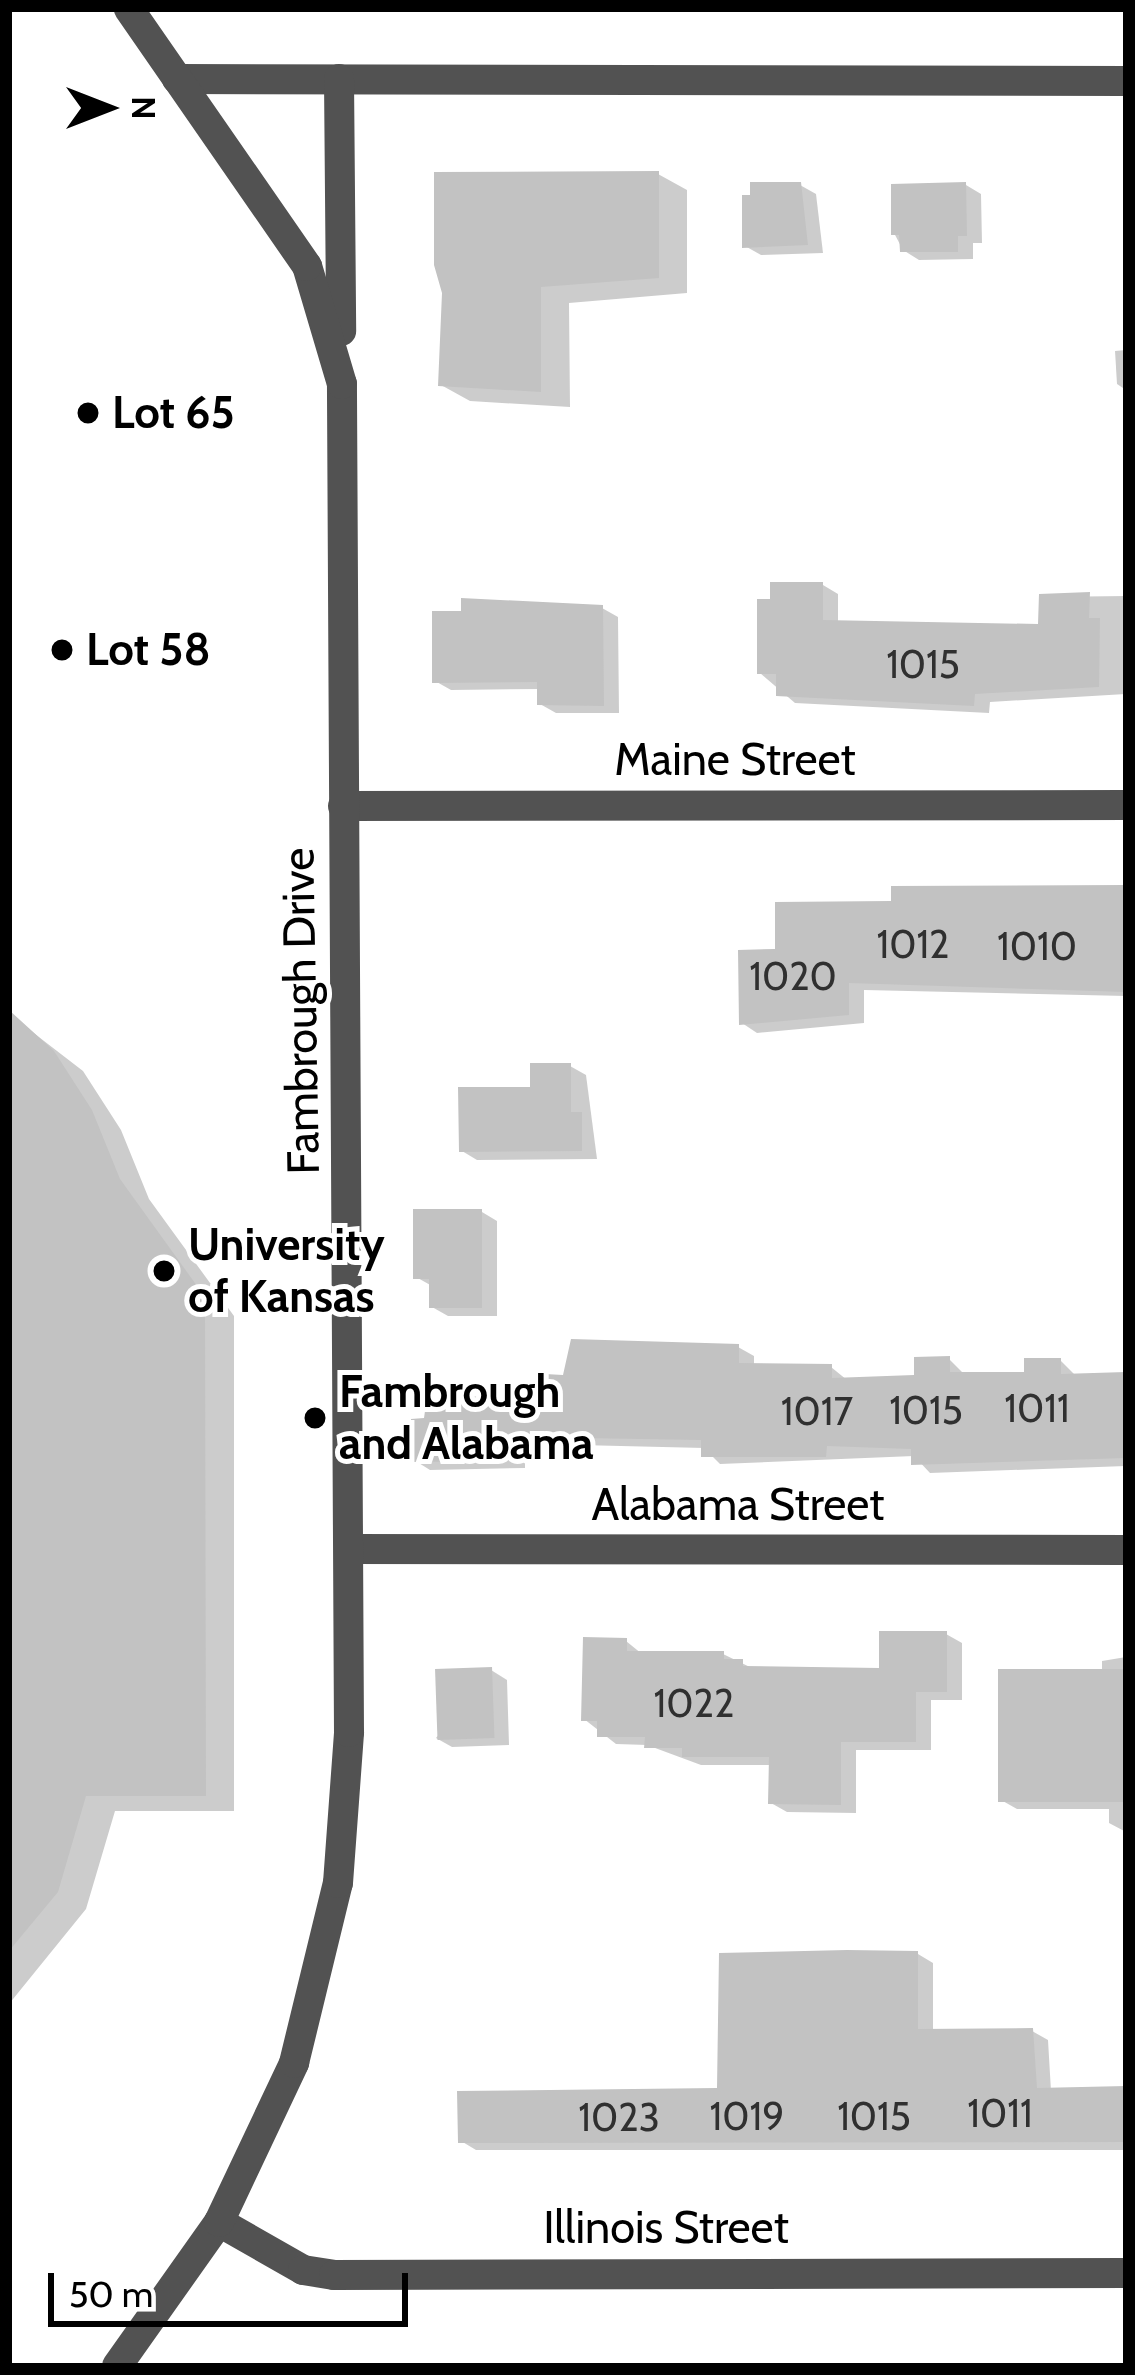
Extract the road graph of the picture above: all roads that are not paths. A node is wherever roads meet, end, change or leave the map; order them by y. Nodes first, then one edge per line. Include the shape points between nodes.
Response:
1 (129, 9) edge
2 (176, 79) junction
3 (339, 80) junction
4 (1126, 81) edge
5 (342, 384) junction
6 (1126, 805) edge
7 (344, 806) junction
8 (349, 1549) junction
9 (1126, 1550) edge
10 (219, 2222) junction
11 (1126, 2273) edge
12 (117, 2366) edge

1 - 2 street, Fambrough Drive
2 - 3 street
2 - 5 street, Fambrough Drive via 308,266
3 - 4 street
3 - 5 street
5 - 7 street, Fambrough Drive
6 - 7 street, Maine Street
7 - 8 street, Fambrough Drive
8 - 9 street, Alabama Street
8 - 10 street, Fambrough Drive via 346,1811 330,1930 294,2063
10 - 11 street, Illinois Street via 303,2270 334,2275
10 - 12 street, Fambrough Drive

